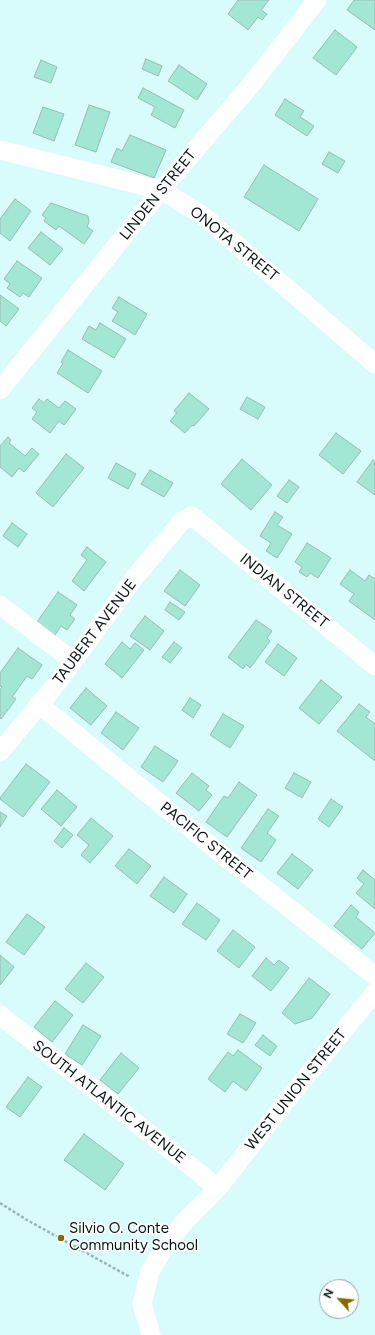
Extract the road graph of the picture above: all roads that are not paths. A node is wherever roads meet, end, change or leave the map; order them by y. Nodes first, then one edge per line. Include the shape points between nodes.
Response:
1 (317, 0) edge
2 (0, 150) edge
3 (161, 190) junction
4 (375, 364) edge
5 (0, 390) edge
6 (192, 516) joint
7 (0, 605) edge
8 (73, 661) junction
9 (375, 666) edge
10 (39, 704) junction
11 (0, 752) edge
12 (375, 976) edge
13 (375, 992) edge
14 (0, 1015) edge
15 (218, 1188) junction
16 (151, 1335) edge

1 - 3 street, LINDEN STREET via 254,81
2 - 3 street, ONOTA STREET
3 - 4 street, ONOTA STREET via 202,215
3 - 5 street, LINDEN STREET
6 - 8 street, TAUBERT AVENUE via 182,521 135,577
6 - 9 street, INDIAN STREET
7 - 8 street
8 - 10 street, TAUBERT AVENUE
10 - 11 street, TAUBERT AVENUE
10 - 12 street, PACIFIC STREET via 226,858
13 - 15 street, WEST UNION STREET
14 - 15 street, SOUTH ATLANTIC AVENUE
15 - 16 street, WEST UNION STREET via 185,1220 150,1271 142,1304

